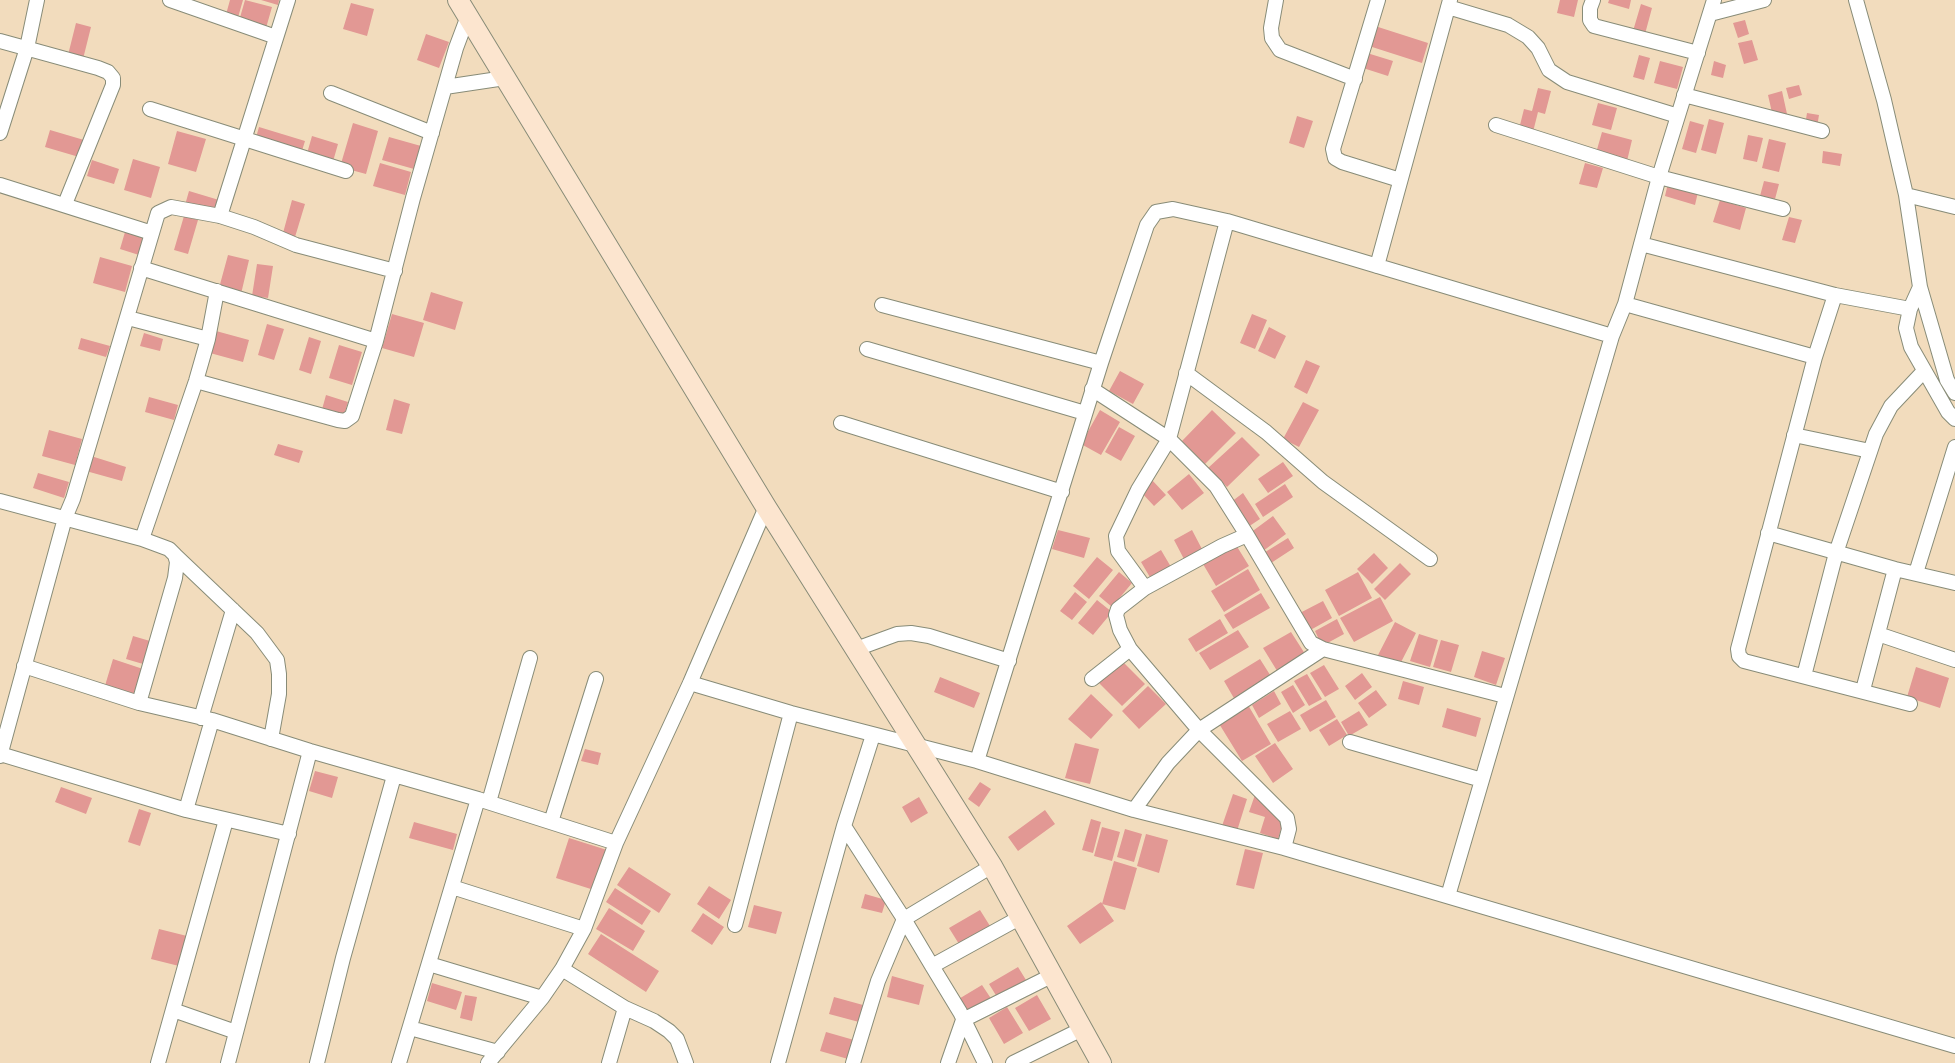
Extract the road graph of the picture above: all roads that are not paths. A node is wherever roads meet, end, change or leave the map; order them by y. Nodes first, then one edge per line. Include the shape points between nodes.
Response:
1 (38, 0) edge
2 (170, 0) edge
3 (288, 0) edge
4 (1276, 0) edge
5 (1378, 0) edge
6 (1593, 0) edge
7 (1714, 0) edge
8 (1764, 0) edge
9 (1856, 0) edge
10 (1449, 4) edge
11 (463, 8) edge
12 (1710, 14) junction
13 (276, 37) junction
14 (0, 41) edge
15 (27, 48) junction
16 (1698, 53) junction
17 (505, 78) junction
18 (1355, 79) junction
19 (445, 87) junction
20 (331, 93) dead end
21 (1684, 95) junction
22 (150, 109) dead end
23 (1678, 116) junction
24 (1496, 125) dead end
25 (1822, 131) dead end
26 (0, 132) edge
27 (432, 133) junction
28 (244, 140) junction
29 (346, 171) dead end
30 (1659, 177) junction
31 (1400, 180) junction
32 (0, 185) edge
33 (1906, 195) junction
34 (65, 204) junction
35 (1955, 207) edge
36 (1783, 209) dead end
37 (220, 216) junction
38 (1227, 222) junction
39 (152, 233) junction
40 (1641, 244) junction
41 (1377, 266) junction
42 (141, 268) junction
43 (395, 271) junction
44 (1920, 287) junction
45 (217, 291) junction
46 (1835, 295) junction
47 (1624, 304) junction
48 (882, 305) dead end
49 (1910, 309) junction
50 (128, 318) junction
51 (1612, 336) junction
52 (208, 339) junction
53 (376, 341) junction
54 (867, 349) dead end
55 (1815, 357) junction
56 (1101, 363) junction
57 (1924, 371) junction
58 (1186, 373) junction
59 (196, 381) junction
60 (1092, 390) junction
61 (1955, 393) edge
62 (1085, 413) junction
63 (1955, 419) edge
64 (841, 423) dead end
65 (1794, 435) junction
66 (1170, 439) junction
67 (1955, 447) edge
68 (1870, 451) junction
69 (1062, 492) junction
70 (0, 501) edge
71 (766, 507) junction
72 (65, 518) junction
73 (1768, 533) junction
74 (1247, 535) junction
75 (142, 539) junction
76 (1836, 553) junction
77 (175, 555) junction
78 (1430, 559) dead end
79 (1895, 569) junction
80 (1916, 573) junction
81 (1955, 582) edge
82 (1145, 588) junction
83 (233, 610) junction
84 (1878, 634) junction
85 (856, 649) junction
86 (1130, 649) junction
87 (1323, 649) junction
88 (530, 658) dead end
89 (1955, 660) edge
90 (1009, 661) junction
91 (24, 666) junction
92 (1804, 676) junction
93 (597, 679) dead end
94 (1092, 679) dead end
95 (690, 683) junction
96 (1863, 690) junction
97 (1505, 696) junction
98 (139, 704) junction
99 (1910, 704) dead end
100 (791, 713) junction
101 (207, 719) junction
102 (1199, 729) junction
103 (873, 735) junction
104 (272, 739) junction
105 (1350, 742) dead end
106 (916, 744) junction
107 (310, 751) junction
108 (0, 755) edge
109 (977, 761) junction
110 (394, 776) junction
111 (1482, 780) junction
112 (483, 800) junction
113 (186, 810) junction
114 (1134, 810) junction
115 (226, 820) junction
116 (550, 822) junction
117 (844, 826) junction
118 (289, 834) junction
119 (616, 843) junction
120 (1284, 848) junction
121 (992, 866) junction
122 (452, 887) junction
123 (1448, 896) junction
124 (1021, 917) junction
125 (904, 919) junction
126 (735, 925) dead end
127 (584, 929) junction
128 (429, 964) junction
129 (932, 966) junction
130 (562, 969) junction
131 (1053, 975) junction
132 (542, 998) junction
133 (625, 1008) junction
134 (172, 1010) junction
135 (963, 1020) junction
136 (410, 1028) junction
137 (1082, 1029) junction
138 (236, 1032) junction
139 (1955, 1046) edge
140 (498, 1052) junction
141 (158, 1063) edge
142 (228, 1063) edge
143 (317, 1063) edge
144 (399, 1063) edge
145 (488, 1063) edge
146 (609, 1063) edge
147 (686, 1063) edge
148 (778, 1063) edge
149 (854, 1063) edge
150 (948, 1063) edge
151 (985, 1063) edge
152 (1012, 1063) edge
153 (1101, 1063) edge

1 - 15 street
2 - 13 street
3 - 13 street
4 - 18 street via 1271,28 1280,50
5 - 18 street
6 - 16 street via 1590,20 1594,26
7 - 12 street
8 - 12 street
9 - 33 street
10 - 23 street via 1509,25 1528,37 1549,70 1567,82
10 - 31 street
11 - 17 street
11 - 19 street via 462,29
12 - 16 street
13 - 28 street
14 - 15 street
15 - 26 street
15 - 34 street via 98,68 113,78
16 - 21 street
17 - 19 street
17 - 71 street
18 - 31 street via 1333,149 1335,158
19 - 27 street
20 - 27 street
21 - 23 street
21 - 25 street
22 - 28 street
23 - 30 street
24 - 30 street
27 - 43 street
28 - 29 street
28 - 37 street
30 - 36 street
30 - 40 street
31 - 41 street
32 - 34 street
33 - 35 street
33 - 44 street
34 - 39 street
37 - 39 street via 171,207 158,213
37 - 43 street via 296,245
38 - 41 street
38 - 56 street via 1173,209 1156,212 1147,225
38 - 58 street
39 - 42 street
40 - 46 street
40 - 47 street
41 - 51 street
42 - 45 street
42 - 50 street
43 - 53 street
44 - 49 street
44 - 61 street via 1947,380
45 - 52 street
45 - 53 street
46 - 49 street
46 - 55 street
47 - 51 street
47 - 55 street
48 - 56 street
49 - 57 street via 1907,336
50 - 52 street
50 - 72 street
51 - 97 street
52 - 59 street
53 - 59 street via 352,416 345,421
54 - 62 street
55 - 65 street
56 - 60 street
57 - 63 street
57 - 68 street via 1891,406
58 - 66 street
58 - 78 street via 1266,432 1323,482
59 - 75 street
60 - 62 street
60 - 66 street
62 - 69 street
64 - 69 street
65 - 68 street
65 - 73 street
66 - 74 street via 1216,486
66 - 82 street via 1138,490 1116,536 1118,551
67 - 80 street
68 - 76 street
69 - 90 street
70 - 72 street
71 - 85 street
71 - 95 street
72 - 75 street
72 - 91 street
73 - 76 street
73 - 92 street via 1739,656 1744,661
74 - 82 street
74 - 87 street via 1306,638
75 - 77 street
76 - 79 street
76 - 92 street
77 - 83 street
77 - 98 street via 175,578
79 - 80 street
79 - 84 street
80 - 81 street
82 - 86 street via 1123,603 1116,615
83 - 101 street
83 - 104 street via 257,633 276,660 279,694
84 - 89 street
84 - 96 street
85 - 90 street via 911,633
85 - 106 street
86 - 94 street
86 - 102 street
87 - 97 street
87 - 102 street
88 - 112 street
90 - 109 street
91 - 98 street
91 - 108 street
92 - 96 street
93 - 116 street
95 - 100 street
95 - 119 street
96 - 99 street
97 - 111 street
98 - 101 street
100 - 103 street
100 - 126 street
101 - 104 street
101 - 113 street
102 - 114 street via 1167,763
102 - 120 street via 1287,818 1289,829
103 - 106 street
103 - 117 street
104 - 107 street
105 - 111 street
106 - 109 street
106 - 121 street
107 - 110 street
107 - 118 street
108 - 113 street
109 - 114 street
110 - 112 street
110 - 143 street
111 - 123 street
112 - 116 street
112 - 122 street
113 - 115 street
114 - 120 street
115 - 118 street
115 - 134 street
116 - 119 street
117 - 125 street
117 - 148 street
118 - 138 street
119 - 127 street
120 - 123 street
121 - 124 street
121 - 125 street
122 - 127 street
122 - 128 street
123 - 139 street
124 - 129 street
124 - 131 street
125 - 129 street
125 - 149 street via 878,981
127 - 130 street
128 - 132 street
128 - 136 street
129 - 135 street
130 - 132 street
130 - 133 street
131 - 135 street
131 - 137 street
132 - 140 street
133 - 146 street
133 - 147 street via 669,1031 677,1039
134 - 138 street
134 - 141 street
135 - 150 street
135 - 151 street
136 - 140 street
136 - 144 street
137 - 152 street
137 - 153 street
138 - 142 street
140 - 145 street

